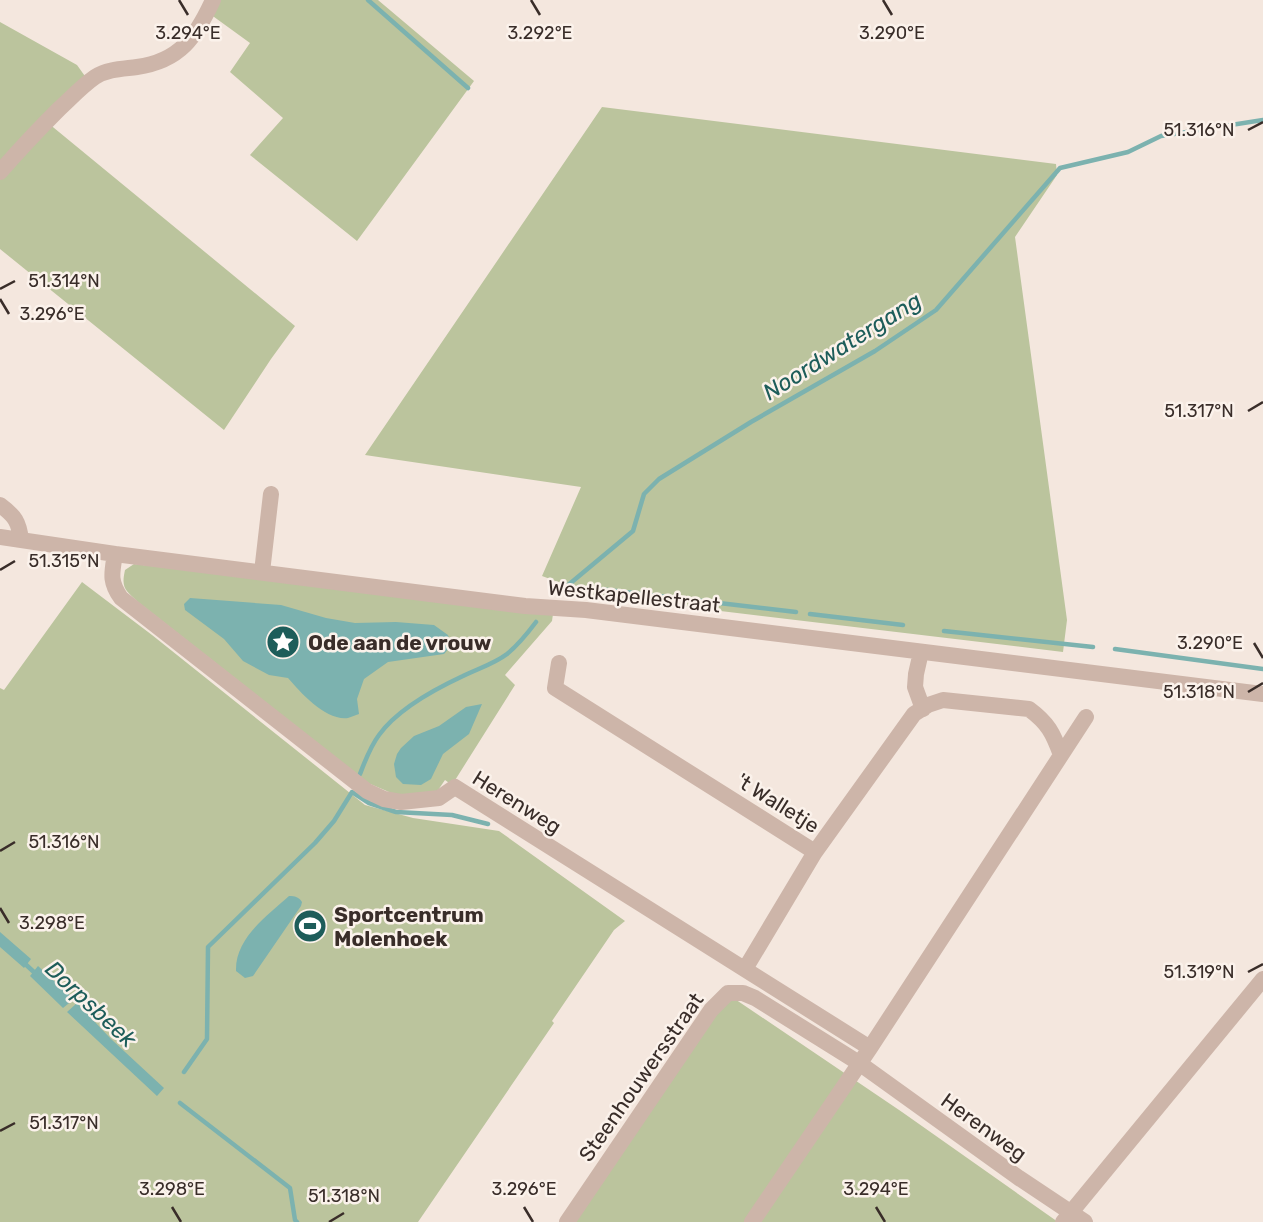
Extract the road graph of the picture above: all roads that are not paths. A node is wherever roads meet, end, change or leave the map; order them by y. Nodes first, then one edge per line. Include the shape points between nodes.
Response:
1 (213, 0) edge
2 (0, 172) edge
3 (271, 494) dead end
4 (0, 505) edge
5 (0, 537) edge
6 (21, 540) junction
7 (115, 554) junction
8 (261, 572) junction
9 (921, 652) junction
10 (559, 663) dead end
11 (1263, 694) edge
12 (923, 709) junction
13 (1086, 718) dead end
14 (1061, 755) junction
15 (814, 852) junction
16 (745, 969) junction
17 (1263, 979) edge
18 (728, 993) joint
19 (870, 1048) junction
20 (859, 1063) junction
21 (1067, 1217) edge
22 (567, 1222) edge
23 (752, 1222) edge
24 (1085, 1222) edge

1 - 2 street via 198,30 179,52 149,65 95,77
3 - 8 street
4 - 6 street via 16,519
5 - 6 street, Westkapellestraat
6 - 7 street, Westkapellestraat
7 - 8 street, Westkapellestraat
7 - 16 street, Herenweg via 111,579 121,598 367,792 401,802 439,798 455,787
8 - 9 street, Westkapellestraat
9 - 11 street, Westkapellestraat
9 - 12 street via 915,687
10 - 15 street, 't Walletje via 555,688
12 - 14 street via 943,700 1028,709 1053,734
12 - 15 street, 't Walletje via 914,714
13 - 14 street
14 - 19 street
15 - 16 street
16 - 19 street, Herenweg
17 - 21 street
18 - 20 street, Herenweg via 755,998
18 - 22 street, Steenhouwersstraat via 711,1010
19 - 20 street
20 - 21 street, Herenweg
20 - 23 street
21 - 24 street, Herenweg

